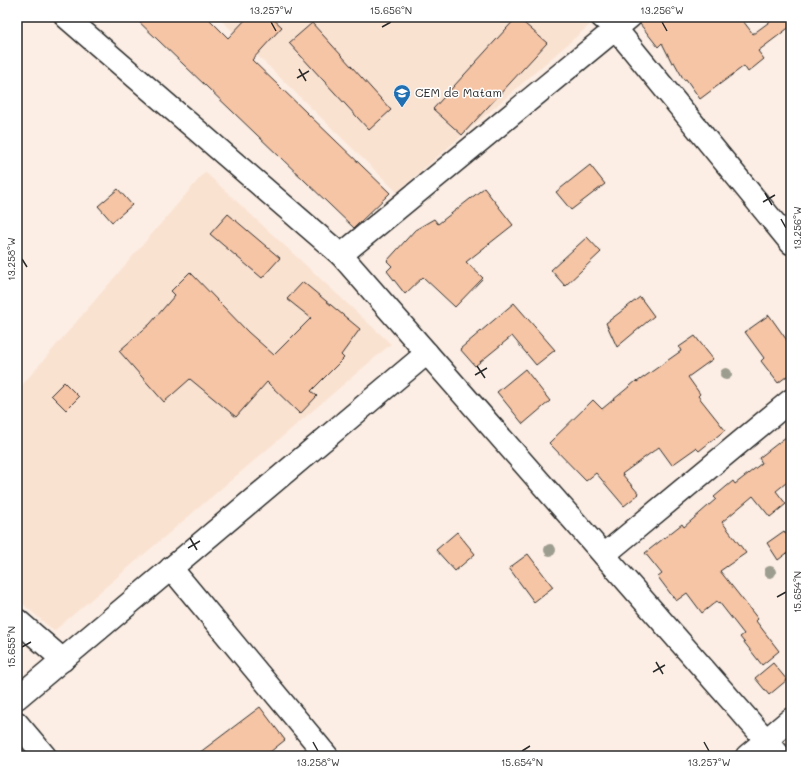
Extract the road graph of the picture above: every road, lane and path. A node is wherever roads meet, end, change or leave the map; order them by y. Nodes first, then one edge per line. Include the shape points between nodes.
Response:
1 (66, 17) edge
2 (616, 21) edge
3 (791, 243) edge
4 (341, 255) junction
5 (427, 353) junction
6 (791, 400) edge
7 (604, 555) junction
8 (171, 568) junction
9 (17, 620) edge
10 (63, 660) junction
11 (17, 698) edge
12 (791, 719) edge
13 (17, 723) edge
14 (766, 740) junction
15 (45, 756) edge
16 (327, 756) edge
17 (747, 756) edge
18 (780, 756) edge

1 - 4 street
2 - 3 street
2 - 4 street
4 - 5 street
5 - 7 street
5 - 8 street
6 - 7 street
7 - 14 street
8 - 10 street
8 - 16 street
9 - 10 street
10 - 11 street
12 - 14 street
13 - 15 street
14 - 17 street
14 - 18 street

